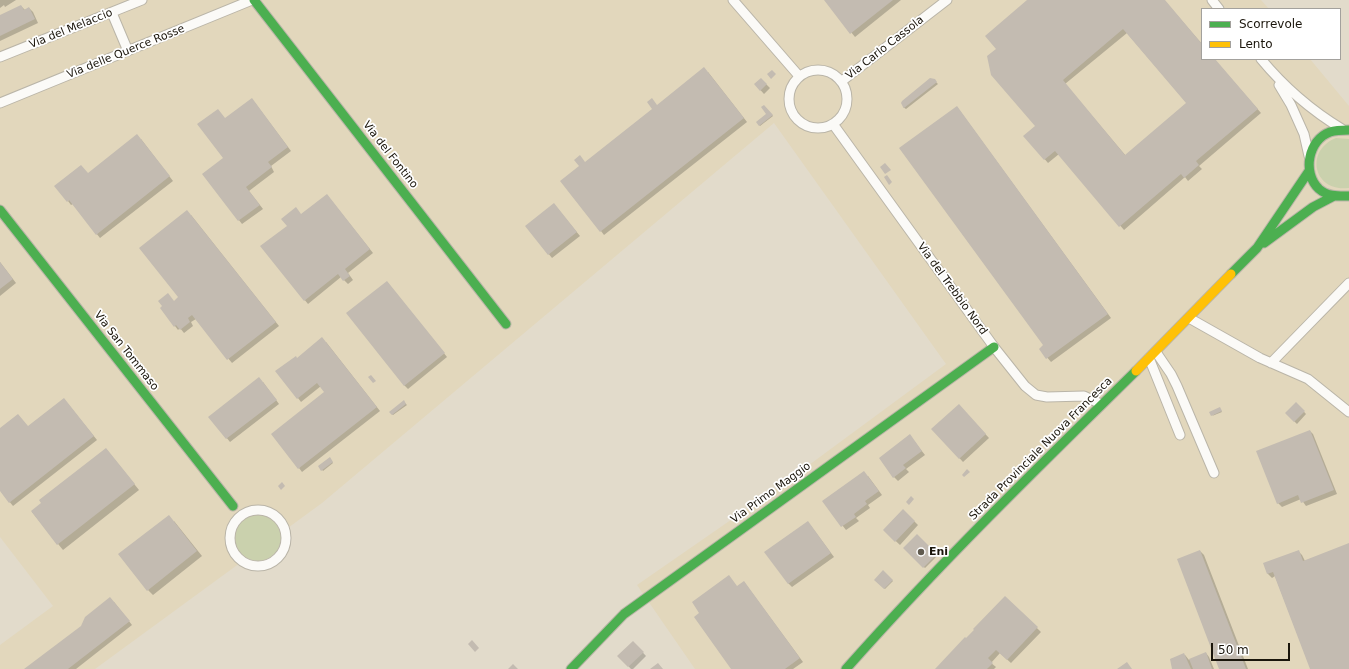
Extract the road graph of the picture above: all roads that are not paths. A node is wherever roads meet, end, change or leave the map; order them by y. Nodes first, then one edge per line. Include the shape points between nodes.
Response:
1 (142, 0) edge
2 (253, 0) edge
3 (733, 0) edge
4 (947, 0) edge
5 (1212, 0) edge
6 (1218, 8) edge
7 (112, 13) junction
8 (128, 51) junction
9 (0, 57) edge
10 (1262, 60) edge
11 (1271, 72) junction
12 (799, 76) junction
13 (842, 82) junction
14 (0, 103) edge
15 (833, 124) junction
16 (1345, 130) edge
17 (1309, 156) junction
18 (1309, 171) junction
19 (1334, 196) junction
20 (1349, 196) edge
21 (0, 210) edge
22 (1256, 248) junction
23 (1349, 283) edge
24 (1189, 318) junction
25 (506, 324) dead end
26 (994, 347) junction
27 (1153, 355) junction
28 (1272, 363) junction
29 (1101, 404) junction
30 (1349, 412) edge
31 (1180, 435) dead end
32 (1214, 473) dead end
33 (233, 506) junction
34 (249, 511) junction
35 (234, 522) junction
36 (571, 669) edge
37 (846, 669) edge

1 - 7 street, Via del Melaccio
2 - 8 street, Via delle Querce Rosse
2 - 25 street, Via del Fontino
3 - 12 street
4 - 13 street, Via Carlo Cassola
5 - 6 street
7 - 8 street
7 - 9 street, Via del Melaccio
8 - 14 street, Via delle Querce Rosse
10 - 11 street
11 - 16 street via 1299,99
11 - 17 street via 1301,127
12 - 13 street via 817,69 827,70
12 - 15 street via 790,91 790,108 794,116 800,122 816,128
13 - 15 street via 847,93 847,105 840,119
15 - 26 street, Via del Trebbio Nord
16 - 17 street via 1327,133 1321,137 1315,142
17 - 18 street
18 - 19 street via 1316,184
18 - 22 street, Strada Provinciale Nuova Francesca
19 - 20 street
19 - 22 street, Strada Provinciale Nuova Francesca via 1313,207
21 - 33 street, Via San Tommaso
22 - 24 street, Strada Provinciale Nuova Francesca
23 - 28 street
24 - 27 street, Strada Provinciale Nuova Francesca
24 - 28 street
26 - 29 street, Via del Trebbio Nord via 1036,395 1084,396
26 - 36 street, Via Primo Maggio via 624,614
27 - 29 street, Strada Provinciale Nuova Francesca
27 - 31 street
27 - 32 street via 1171,374
28 - 30 street via 1308,379
29 - 37 street, Strada Provinciale Nuova Francesca via 897,611
33 - 34 street
33 - 35 street
34 - 35 street
34 - 35 street via 266,510 278,517 283,524 285,546 274,560 266,565 256,566 239,558 230,541

